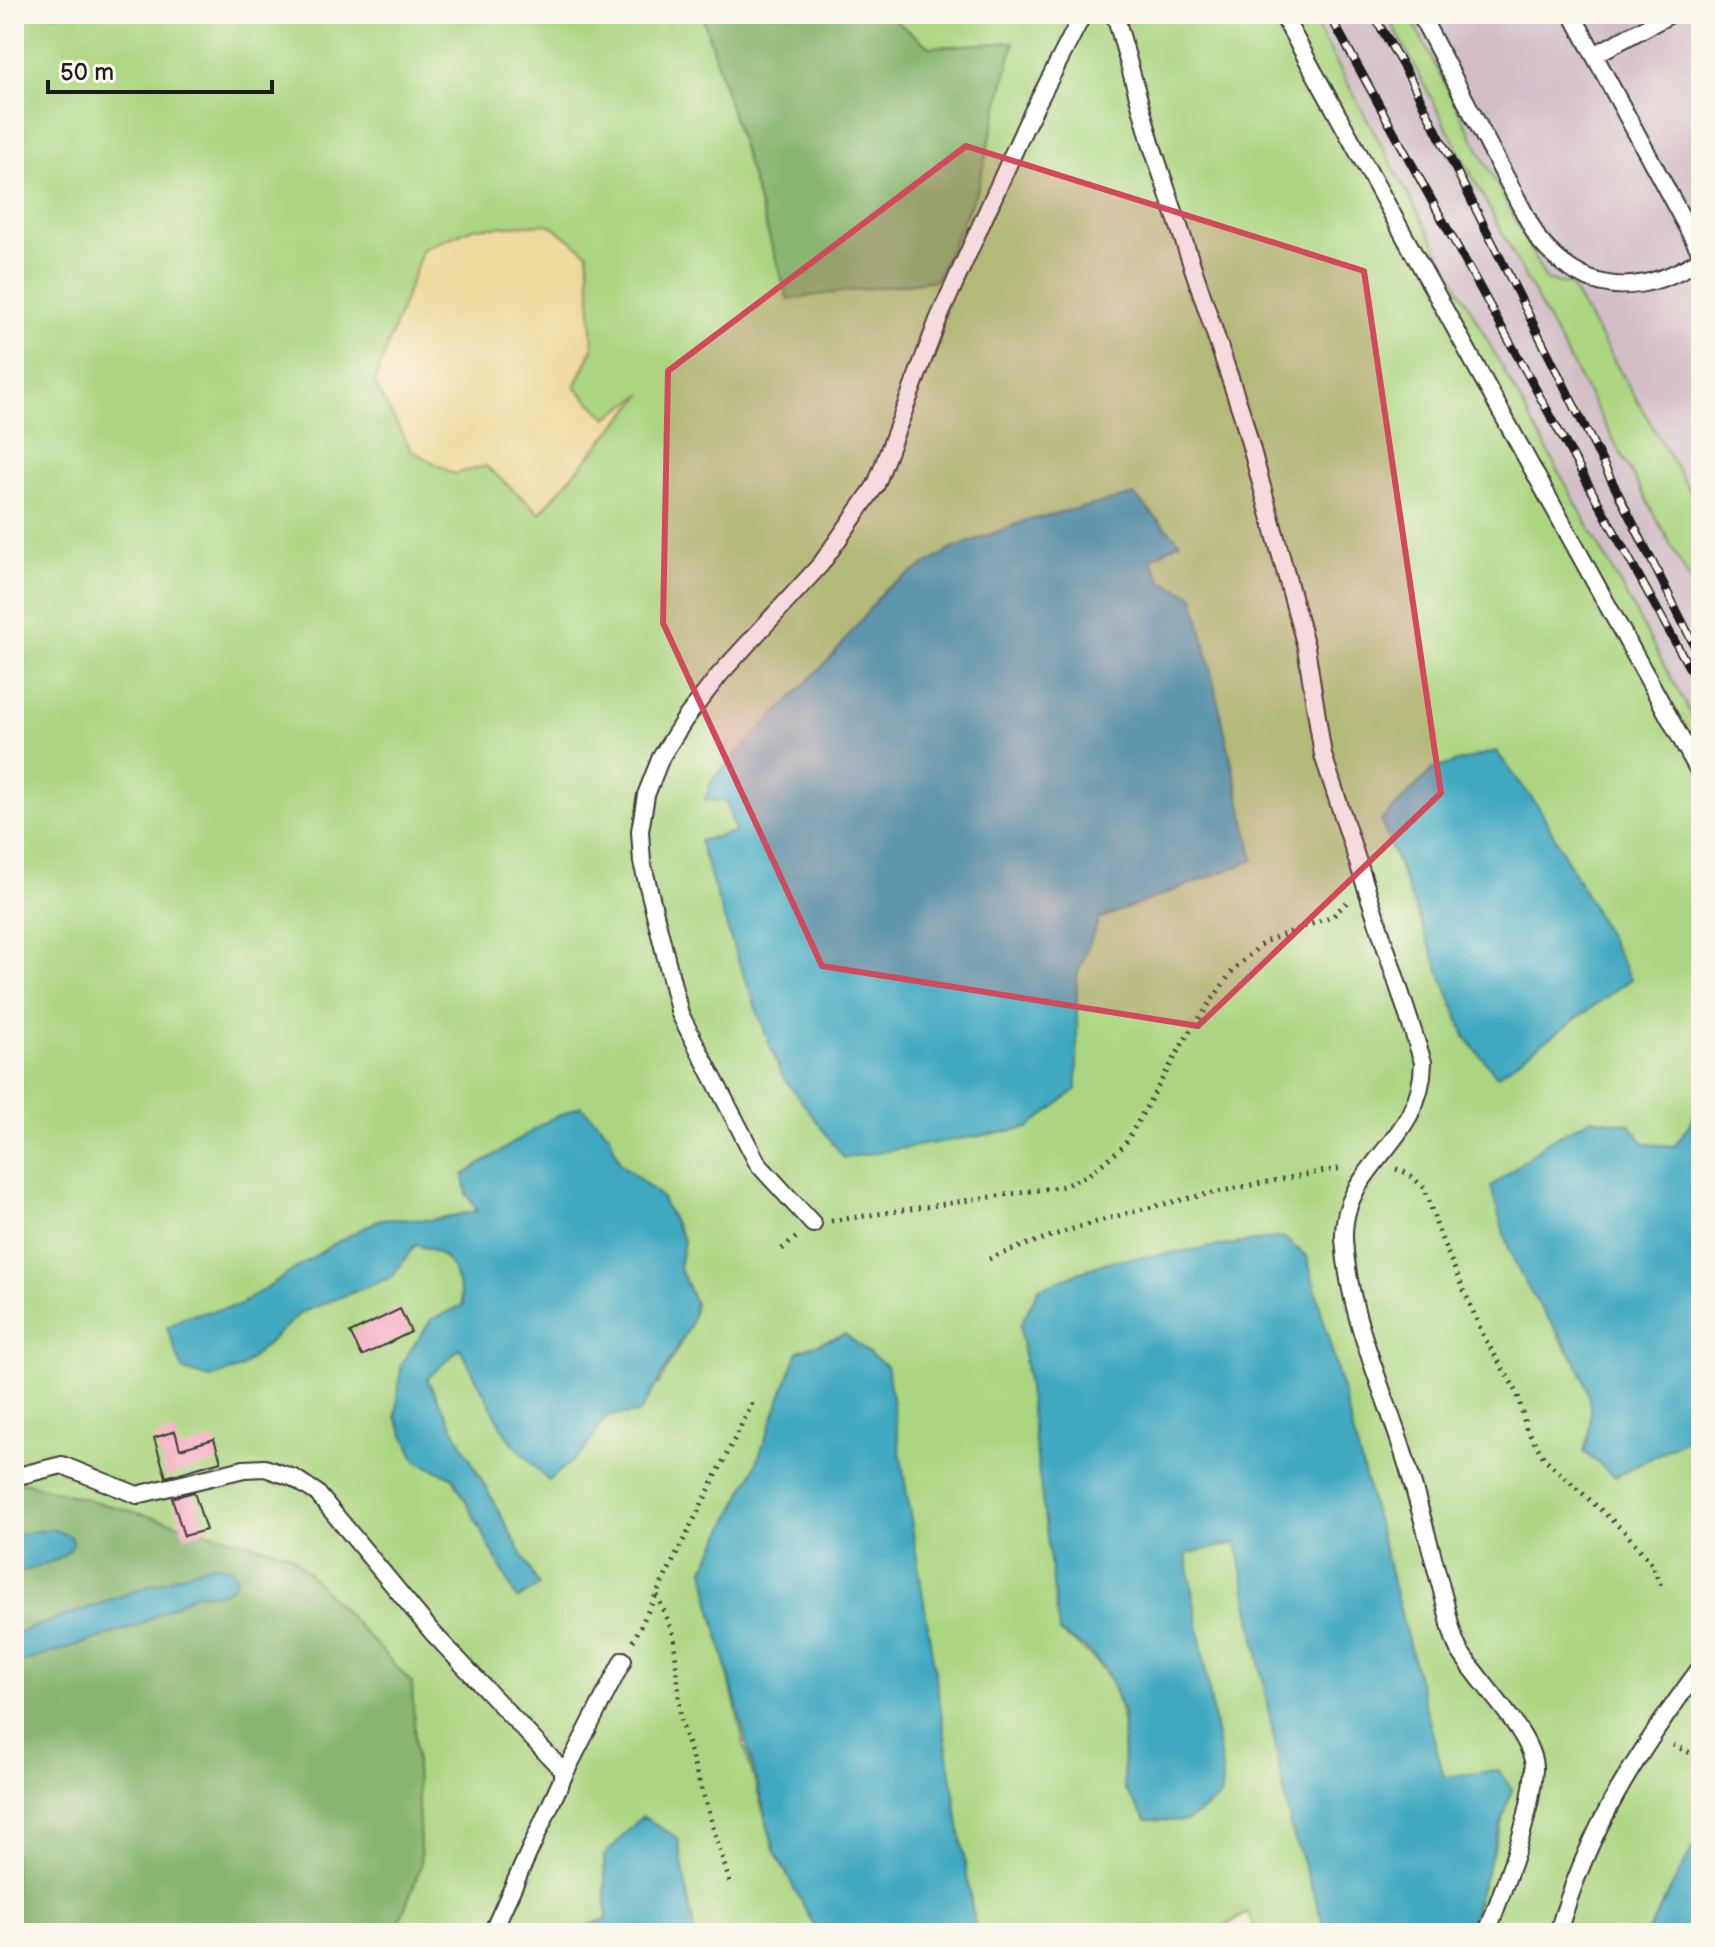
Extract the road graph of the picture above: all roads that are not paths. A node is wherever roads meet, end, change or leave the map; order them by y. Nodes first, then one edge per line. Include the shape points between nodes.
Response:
1 (1083, 14) edge
2 (1115, 14) edge
3 (1282, 14) edge
4 (1420, 14) edge
5 (1572, 14) edge
6 (1671, 14) edge
7 (1594, 55) junction
8 (1701, 253) edge
9 (1701, 259) edge
10 (1701, 775) edge
11 (813, 1224) road end
12 (14, 1477) edge
13 (623, 1660) road end
14 (1701, 1667) edge
15 (565, 1773) junction
16 (492, 1933) edge
17 (1487, 1933) edge
18 (1558, 1933) edge

1 - 11 lane via 938,320 876,485 821,564 685,719 661,757 646,795 642,862 680,1014 758,1164
2 - 17 lane via 1156,157 1242,414 1306,647 1323,755 1423,1062 1418,1103 1402,1133 1356,1188 1344,1239 1366,1353 1410,1473 1457,1645 1522,1736 1534,1769
3 - 10 lane
4 - 9 lane via 1551,255 1587,278 1631,287 1674,276
5 - 7 lane
6 - 7 lane
7 - 8 lane
12 - 15 lane via 62,1465 137,1495 244,1469 265,1468 294,1478 317,1493 432,1632
13 - 15 lane
14 - 18 lane via 1651,1734 1602,1815
15 - 16 lane

